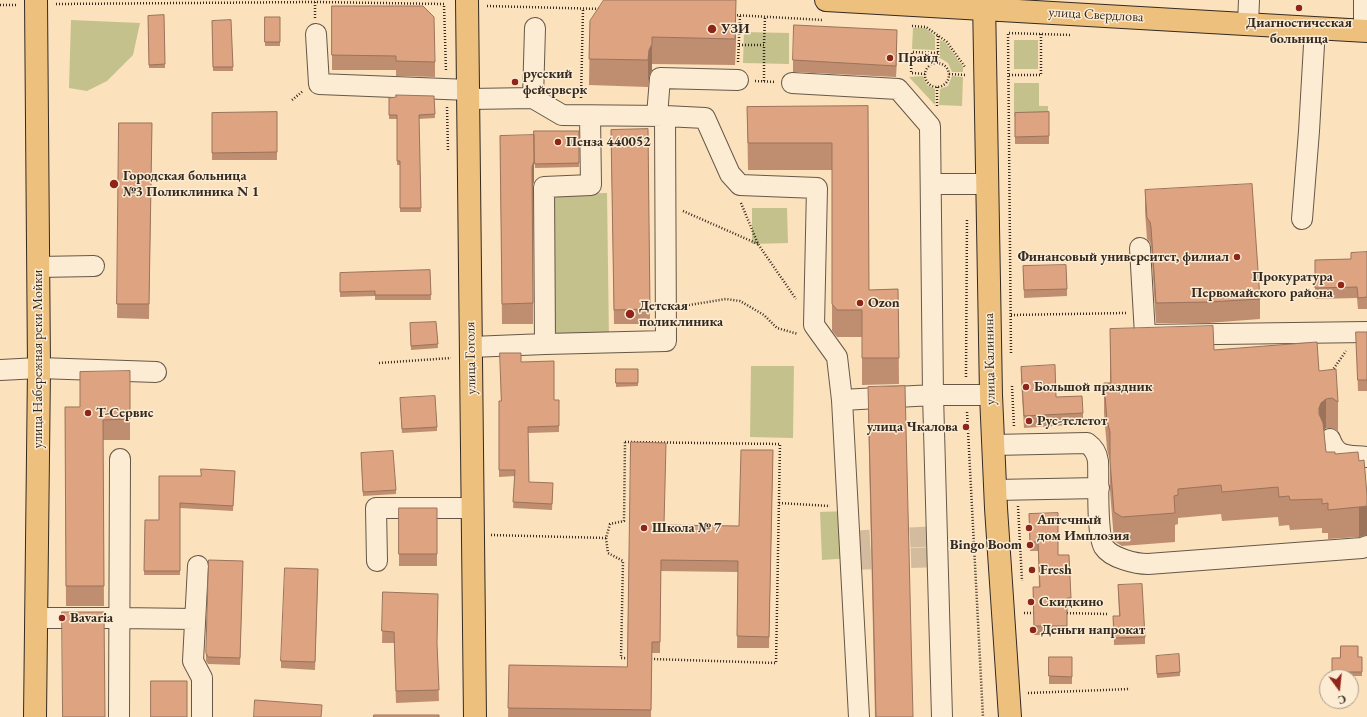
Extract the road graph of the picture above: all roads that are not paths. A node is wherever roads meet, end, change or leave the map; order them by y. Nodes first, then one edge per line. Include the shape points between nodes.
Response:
1 (468, 0) edge
2 (826, 0) edge
3 (1249, 0) edge
4 (1364, 0) edge
5 (36, 2) edge
6 (984, 4) edge
7 (1248, 24) junction
8 (535, 28) dead end
9 (1316, 28) junction
10 (1366, 31) edge
11 (316, 34) road end
12 (738, 80) road end
13 (792, 83) road end
14 (469, 94) junction
15 (533, 98) junction
16 (586, 116) junction
17 (661, 116) junction
18 (931, 184) junction
19 (986, 184) junction
20 (1302, 219) dead end
21 (1140, 248) dead end
22 (94, 266) dead end
23 (38, 267) junction
24 (1363, 332) edge
25 (545, 344) junction
26 (471, 347) junction
27 (39, 368) junction
28 (0, 370) edge
29 (156, 372) dead end
30 (933, 395) junction
31 (991, 395) junction
32 (842, 400) junction
33 (1330, 439) dead end
34 (993, 444) junction
35 (1367, 458) edge
36 (120, 459) dead end
37 (1099, 488) junction
38 (995, 490) junction
39 (473, 508) junction
40 (1367, 546) edge
41 (377, 561) dead end
42 (198, 566) dead end
43 (36, 618) junction
44 (120, 618) junction
45 (195, 620) junction
46 (35, 717) edge
47 (119, 717) edge
48 (202, 717) edge
49 (475, 717) edge
50 (859, 717) edge
51 (942, 717) edge
52 (1010, 717) edge

1 - 14 main road, улица Гоголя
2 - 6 main road, улица Свердлова
3 - 7 street
4 - 10 street
5 - 23 main road, улица Набережная реки Мойки
6 - 7 main road, улица Свердлова
6 - 19 main road, улица Калинина
7 - 9 main road, улица Свердлова
8 - 15 street
9 - 10 main road, улица Свердлова
9 - 20 street
11 - 14 street via 320,84
12 - 17 street via 660,78
13 - 18 street via 898,88 930,126
14 - 15 street
14 - 26 main road, улица Гоголя
15 - 16 street via 562,115
16 - 17 street
16 - 25 street via 591,185 544,187
17 - 25 street via 666,204 666,341
17 - 32 street via 705,118 730,174 740,185 817,188 814,325 837,357
18 - 19 street
18 - 30 street
19 - 31 main road, улица Калинина
21 - 24 street via 1145,335
22 - 23 street
23 - 27 main road, улица Набережная реки Мойки
25 - 26 street
26 - 39 main road, улица Гоголя
27 - 28 street
27 - 29 street
27 - 43 main road, улица Набережная реки Мойки
30 - 31 street
30 - 32 street
30 - 51 street
31 - 34 main road, улица Калинина
32 - 50 street
33 - 35 street via 1340,454
34 - 37 street via 1087,443 1097,455
34 - 38 main road, улица Калинина
36 - 44 street
37 - 38 street
37 - 40 street via 1100,528 1104,547 1112,555 1141,564
38 - 52 main road, улица Калинина
39 - 41 street via 376,508
39 - 49 main road, улица Гоголя
42 - 45 street
43 - 44 street
43 - 46 main road, улица Набережная реки Мойки
44 - 45 street
44 - 47 street
45 - 48 street via 193,661 202,678

